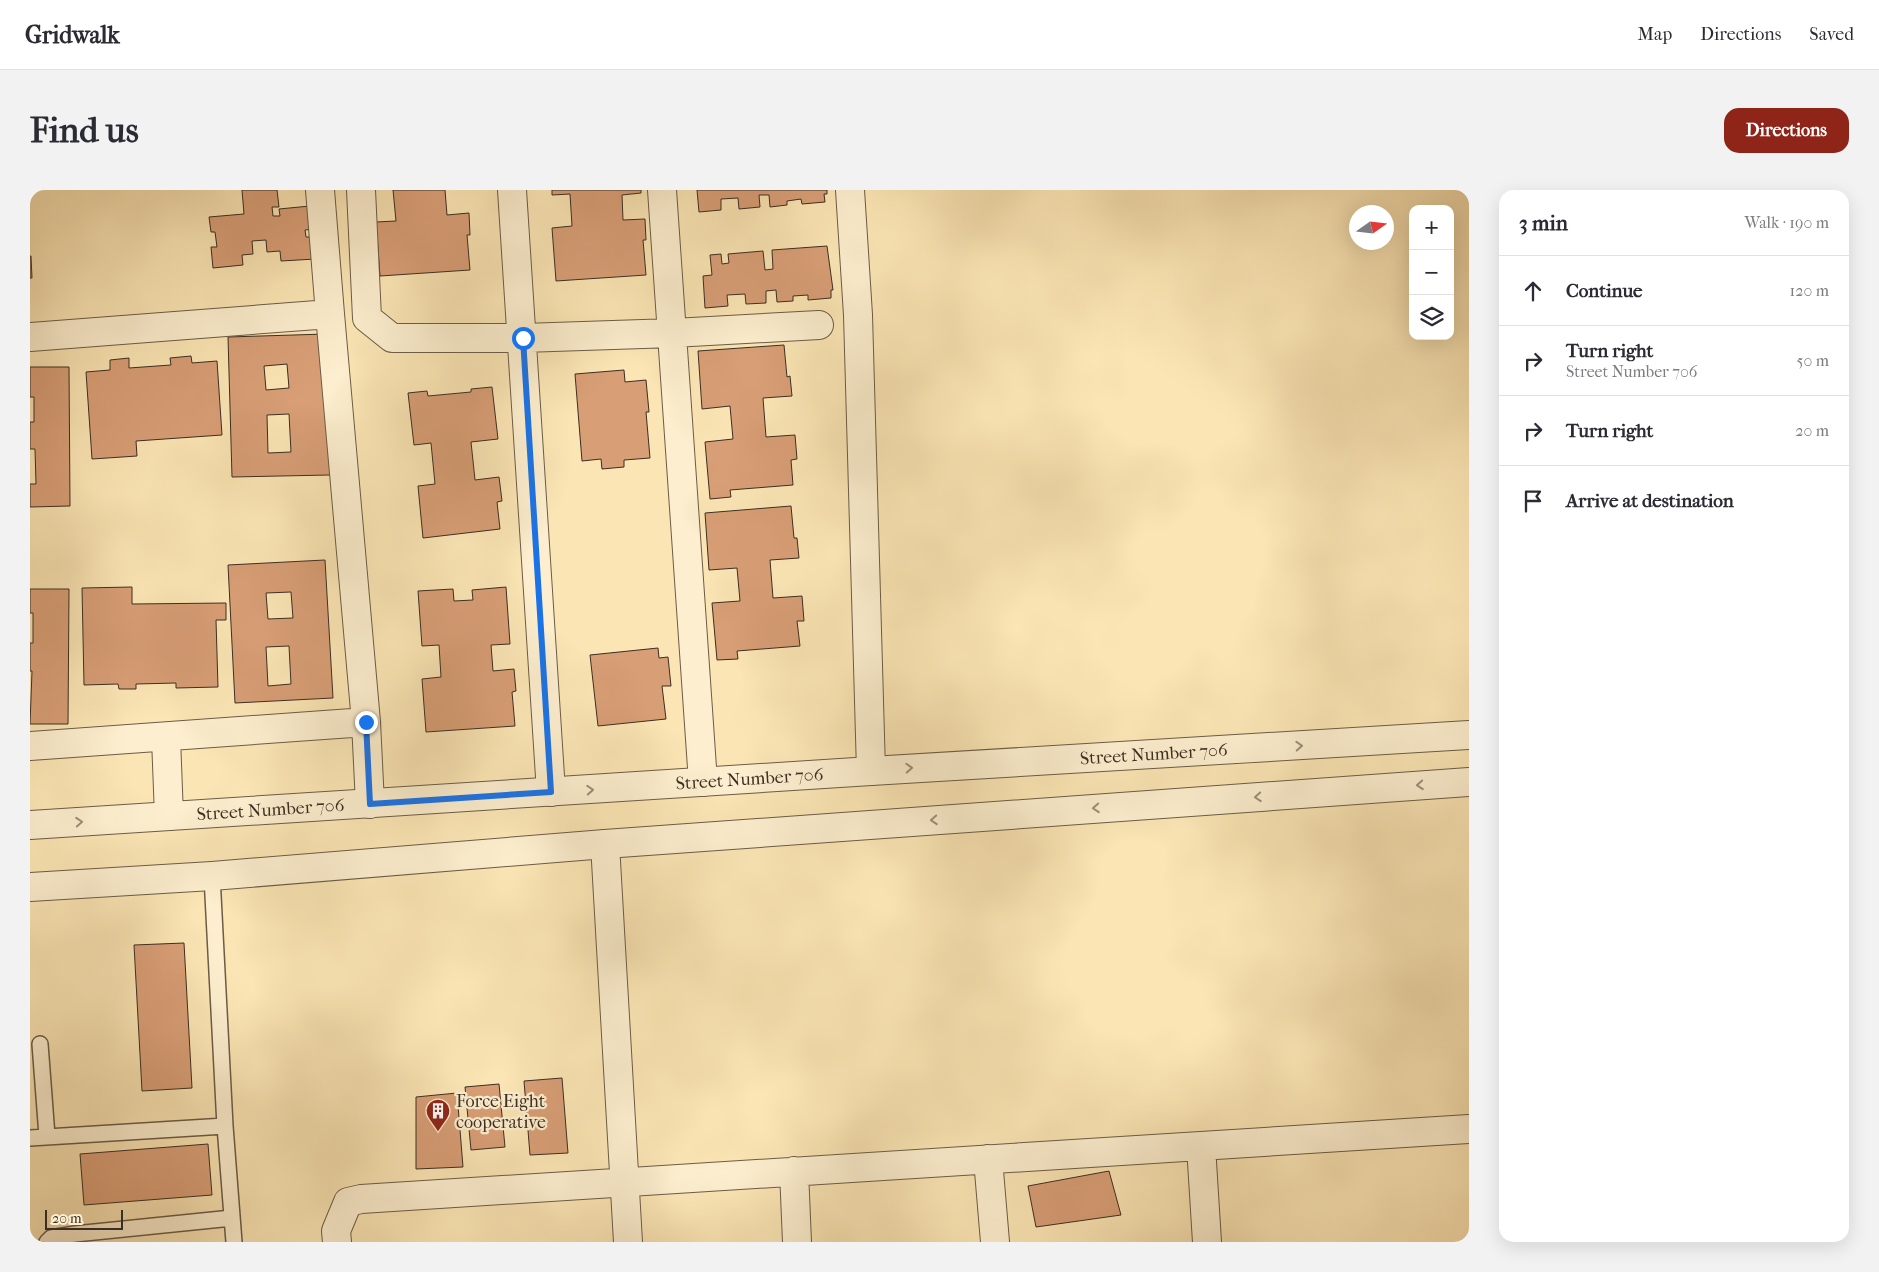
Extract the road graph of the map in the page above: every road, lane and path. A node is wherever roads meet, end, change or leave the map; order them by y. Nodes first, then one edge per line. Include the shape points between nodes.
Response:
1 (320, 190) edge
2 (361, 190) edge
3 (512, 190) edge
4 (662, 190) edge
5 (850, 190) edge
6 (330, 314) junction
7 (819, 325) dead end
8 (673, 333) junction
9 (30, 337) edge
10 (523, 338) junction
11 (366, 722) junction
12 (1469, 735) edge
13 (166, 738) junction
14 (30, 746) edge
15 (871, 771) junction
16 (704, 782) junction
17 (1469, 782) edge
18 (551, 792) junction
19 (370, 804) junction
20 (169, 816) junction
21 (30, 825) edge
22 (605, 844) junction
23 (212, 876) junction
24 (30, 887) edge
25 (40, 1044) dead end
26 (225, 1126) junction
27 (1469, 1129) edge
28 (47, 1136) junction
29 (30, 1138) edge
30 (1201, 1146) junction
31 (988, 1159) junction
32 (794, 1171) junction
33 (624, 1182) junction
34 (232, 1218) junction
35 (47, 1242) edge
36 (234, 1242) edge
37 (337, 1242) edge
38 (628, 1242) edge
39 (798, 1242) edge
40 (995, 1242) edge
41 (1207, 1242) edge

1 - 6 street
2 - 10 street via 367,318 392,338
3 - 10 street
4 - 8 street
5 - 15 street via 858,315
6 - 9 street
6 - 11 street
7 - 8 street
8 - 10 street
8 - 16 street
10 - 18 street
11 - 13 street
11 - 19 street
15 -> 12 street, Street Number 706
13 - 14 street
13 - 20 street
15 - 16 street, Street Number 706
18 -> 16 street, Street Number 706
17 -> 22 street
18 - 19 street, Street Number 706
19 - 20 street, Street Number 706
21 -> 20 street, Street Number 706
22 - 23 street
22 - 33 street
23 - 24 street
23 - 26 lane
25 - 28 lane
26 - 28 lane
26 - 34 lane
27 - 30 street
28 - 29 lane
30 - 31 street
30 - 41 street
31 - 32 street
31 - 40 street
32 - 33 street
32 - 39 street
33 - 37 street via 361,1199 348,1202 336,1231
33 - 38 street
34 - 35 lane via 75,1234 51,1238
34 - 36 lane

